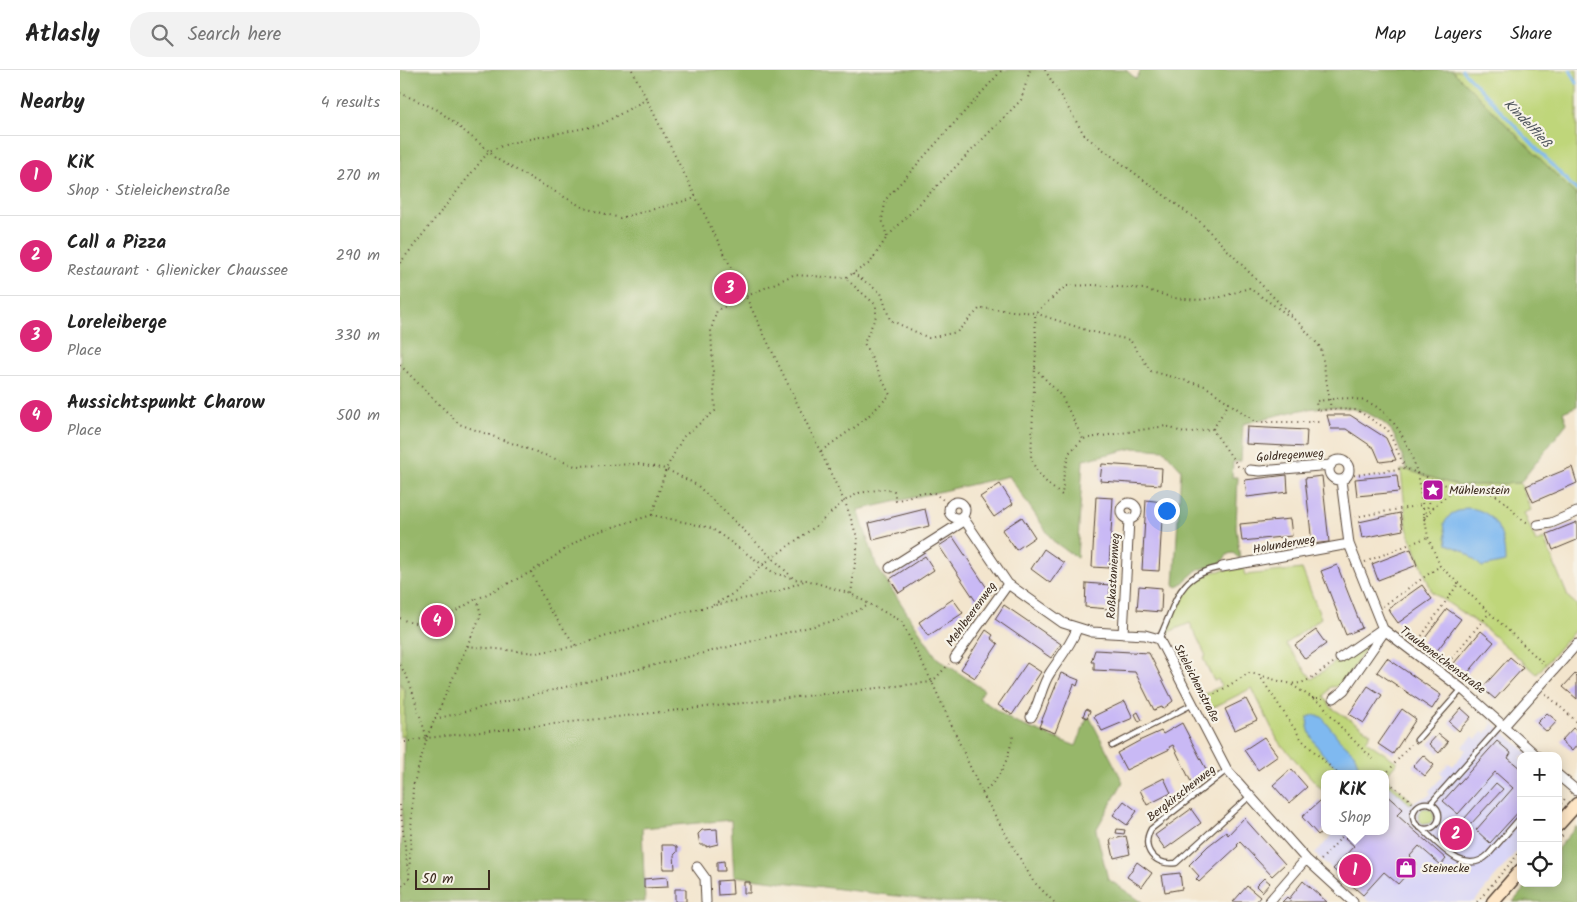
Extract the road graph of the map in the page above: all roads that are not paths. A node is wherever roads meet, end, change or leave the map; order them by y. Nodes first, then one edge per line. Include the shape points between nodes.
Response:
1 (1331, 465) junction
2 (1250, 470) road end
3 (1344, 478) junction
4 (950, 505) road end
5 (1577, 512) edge
6 (963, 518) junction
7 (1129, 519) dead end
8 (1538, 525) road end
9 (1349, 544) junction
10 (1222, 567) joint
11 (890, 568) dead end
12 (1008, 584) junction
13 (1077, 629) junction
14 (1383, 630) junction
15 (1123, 634) junction
16 (1159, 639) junction
17 (1577, 644) edge
18 (955, 658) road end
19 (1340, 658) road end
20 (1462, 689) junction
21 (1334, 698) road end
22 (1194, 705) junction
23 (1031, 717) dead end
24 (1503, 725) junction
25 (1417, 740) road end
26 (1112, 746) dead end
27 (1533, 752) edge
28 (1227, 770) junction
29 (1562, 779) edge
30 (1575, 790) edge
31 (1249, 797) junction
32 (1431, 803) junction
33 (1577, 804) edge
34 (1562, 821) edge
35 (1517, 822) edge
36 (1421, 828) junction
37 (1306, 859) junction
38 (697, 867) dead end
39 (1517, 875) edge
40 (706, 902) edge
41 (1269, 902) edge
42 (1353, 902) edge
43 (1493, 902) edge

1 - 2 street, Goldregenweg
1 - 3 street, Traubeneichenstraße via 1331,476
1 - 3 street via 1345,462 1349,468
3 - 9 street, Traubeneichenstraße
4 - 6 street, Stieleichenstraße via 951,515
5 - 8 street
6 - 11 street
6 - 12 street, Stieleichenstraße
7 - 15 street, Roßkastanienweg
9 - 10 street, Holunderweg
9 - 14 street, Traubeneichenstraße
10 - 16 lane via 1207,570 1185,583
12 - 13 street, Stieleichenstraße via 1063,623
12 - 18 street, Mehlbeerenweg
13 - 15 street, Stieleichenstraße
13 - 23 street via 1068,649 1049,674
14 - 19 street
14 - 20 street, Traubeneichenstraße
14 - 21 street via 1344,690
15 - 16 street, Stieleichenstraße
16 - 22 street, Stieleichenstraße
17 - 24 street
20 - 24 street, Traubeneichenstraße
20 - 25 lane
22 - 26 lane
22 - 28 street, Stieleichenstraße
24 - 27 street, Traubeneichenstraße
24 - 32 lane
28 - 31 street, Stieleichenstraße
28 - 31 lane, Bergkirschenweg via 1151,830 1147,843 1153,858 1167,864 1182,859
29 - 30 street
31 - 37 street, Stieleichenstraße
32 - 36 lane via 1417,806 1413,813
32 - 36 lane via 1437,808 1440,819 1432,828
33 - 34 main road
35 - 36 lane via 1482,861 1473,863 1459,860
37 - 41 street
37 - 42 street, Stieleichenstraße
38 - 40 street via 705,878
39 - 43 main road

